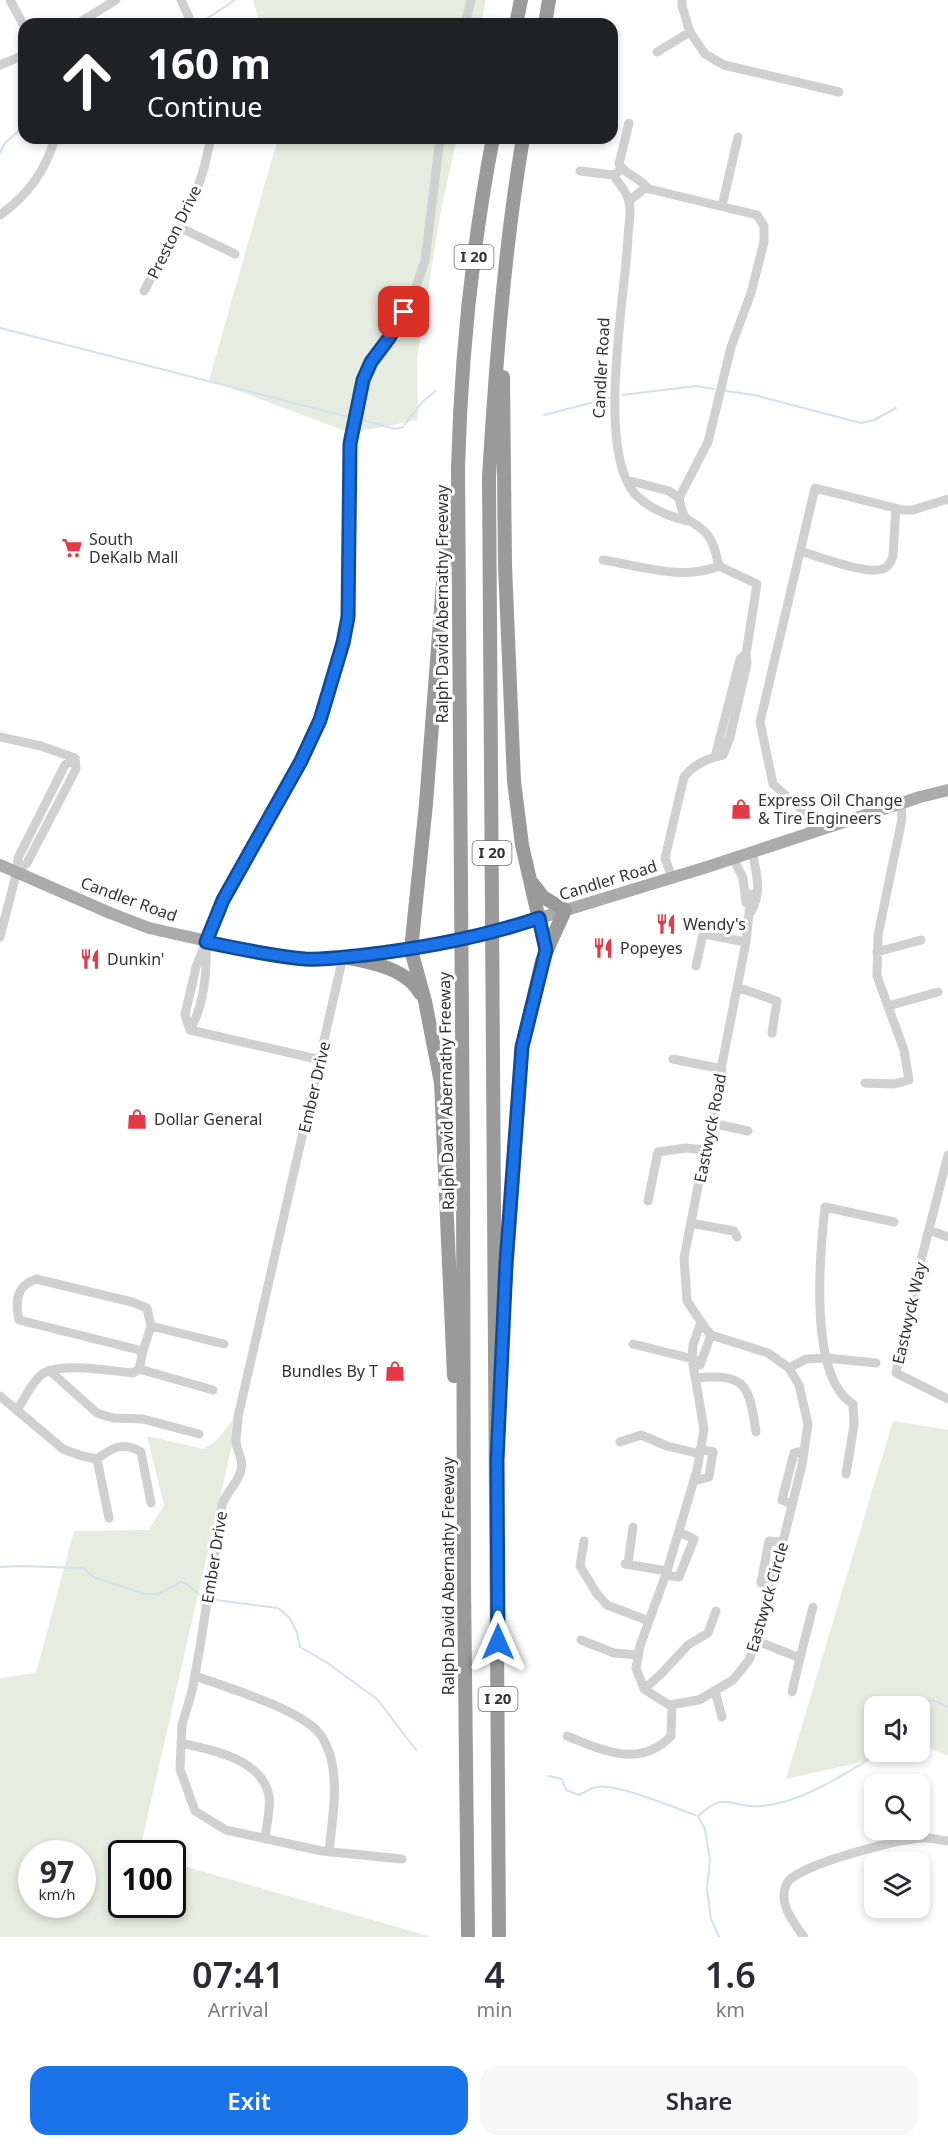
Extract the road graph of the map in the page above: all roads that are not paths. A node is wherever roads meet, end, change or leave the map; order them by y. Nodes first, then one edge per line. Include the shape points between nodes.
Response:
1 (10, 0) edge
2 (116, 0) edge
3 (181, 0) edge
4 (471, 0) edge
5 (520, 0) edge
6 (549, 0) edge
7 (682, 0) edge
8 (20, 18) edge
9 (87, 18) edge
10 (189, 18) edge
11 (466, 18) edge
12 (517, 18) edge
13 (545, 18) edge
14 (690, 32) junction
15 (657, 52) dead end
16 (18, 58) edge
17 (0, 65) edge
18 (839, 92) dead end
19 (629, 123) dead end
20 (738, 138) dead end
21 (53, 144) edge
22 (210, 144) edge
23 (439, 144) edge
24 (492, 144) edge
25 (522, 144) edge
26 (623, 170) junction
27 (580, 171) dead end
28 (613, 175) junction
29 (648, 189) junction
30 (630, 201) junction
31 (722, 206) junction
32 (0, 215) edge
33 (179, 227) junction
34 (507, 246) junction
35 (235, 254) dead end
36 (144, 291) dead end
37 (462, 376) junction
38 (627, 480) junction
39 (679, 498) junction
40 (948, 499) edge
41 (896, 508) junction
42 (687, 520) junction
43 (800, 551) junction
44 (603, 560) dead end
45 (719, 566) junction
46 (0, 737) edge
47 (948, 790) edge
48 (901, 803) junction
49 (813, 832) junction
50 (753, 852) junction
51 (733, 858) junction
52 (0, 865) edge
53 (17, 871) junction
54 (672, 878) junction
55 (531, 882) junction
56 (751, 892) junction
57 (565, 910) junction
58 (539, 918) junction
59 (0, 937) edge
60 (921, 940) dead end
61 (206, 942) junction
62 (746, 942) junction
63 (411, 950) junction
64 (546, 950) junction
65 (878, 952) junction
66 (343, 957) junction
67 (696, 966) dead end
68 (737, 987) junction
69 (938, 992) dead end
70 (425, 1001) junction
71 (888, 1006) junction
72 (772, 1033) dead end
73 (673, 1059) dead end
74 (321, 1060) junction
75 (722, 1069) junction
76 (865, 1083) dead end
77 (711, 1123) junction
78 (748, 1131) dead end
79 (706, 1150) junction
80 (948, 1155) edge
81 (648, 1201) dead end
82 (894, 1221) dead end
83 (691, 1223) junction
84 (929, 1230) junction
85 (737, 1237) dead end
86 (948, 1237) edge
87 (701, 1322) junction
88 (151, 1326) junction
89 (711, 1335) junction
90 (224, 1344) dead end
91 (633, 1344) dead end
92 (142, 1351) junction
93 (827, 1358) junction
94 (697, 1360) junction
95 (876, 1363) dead end
96 (789, 1368) junction
97 (139, 1369) junction
98 (49, 1370) junction
99 (696, 1378) junction
100 (213, 1390) dead end
101 (0, 1396) edge
102 (948, 1399) edge
103 (17, 1410) junction
104 (756, 1432) dead end
105 (199, 1434) dead end
106 (620, 1442) dead end
107 (700, 1451) junction
108 (97, 1459) junction
109 (497, 1460) junction
110 (846, 1474) dead end
111 (694, 1481) junction
112 (151, 1503) dead end
113 (109, 1518) dead end
114 (633, 1527) dead end
115 (679, 1532) junction
116 (584, 1540) dead end
117 (667, 1573) junction
118 (464, 1585) junction
119 (813, 1607) dead end
120 (716, 1611) dead end
121 (649, 1621) junction
122 (581, 1640) dead end
123 (757, 1641) junction
124 (638, 1655) junction
125 (800, 1658) junction
126 (195, 1676) junction
127 (644, 1689) junction
128 (715, 1691) junction
129 (792, 1692) dead end
130 (672, 1705) junction
131 (722, 1717) dead end
132 (567, 1736) dead end
133 (182, 1743) junction
134 (265, 1839) junction
135 (948, 1841) edge
136 (329, 1852) junction
137 (402, 1859) dead end
138 (468, 1937) edge
139 (499, 1937) edge
140 (804, 1937) edge

1 - 8 street
2 - 9 street
3 - 10 street
4 - 11 street
5 - 12 highway
6 - 13 highway
7 - 14 street
14 - 15 street
14 - 18 street via 705,54 724,64
16 - 17 street
19 - 26 street via 619,161
20 - 31 street
21 - 32 street via 33,184
22 - 33 street, Preston Drive via 195,196
23 - 61 street via 425,261 415,290 363,380 350,444 348,617 343,643 320,720 223,900
24 - 37 highway, Ralph David Abernathy Freeway / I 20 via 472,269
25 - 34 highway, I 20
26 - 28 street
26 - 29 street via 642,180
27 - 28 street
28 - 30 street
29 - 30 street
29 - 31 street
30 - 38 street, Candler Road via 617,333 615,428
31 - 39 street via 757,215 764,226 764,242 752,293 731,346 708,442
33 - 35 street
33 - 36 street, Preston Drive
34 - 55 highway via 503,336 510,698 517,813
34 - 109 highway, I 20 via 489,477
37 - 63 highway
37 - 118 highway, Ralph David Abernathy Freeway / I 20 via 457,516
38 - 39 street via 669,491
38 - 42 street via 635,494 658,512
39 - 42 street
40 - 41 street via 913,510
41 - 43 street via 815,488
41 - 43 street via 893,556 885,568 870,571
42 - 45 street via 704,531
43 - 49 street via 760,722 773,784 806,813
44 - 45 street via 688,574
45 - 54 street, Candler Road via 758,584 747,664 723,755 690,770 684,777 665,858
46 - 53 street via 75,758 65,765 18,858
47 - 48 main road, Candler Road
48 - 49 main road, Candler Road
48 - 65 street via 902,819 878,935
49 - 50 main road, Candler Road
50 - 51 main road, Candler Road
50 - 56 street, Eastwyck Road via 757,873
51 - 54 main road, Candler Road
51 - 56 street
52 - 53 main road, Candler Road
53 - 59 street
53 - 61 main road, Candler Road via 110,914
54 - 57 main road, Candler Road
55 - 57 highway via 543,897
55 - 58 highway
56 - 62 street, Eastwyck Road via 757,901 750,914
57 - 58 main road, Candler Road
57 - 64 highway
58 - 63 main road, Candler Road, bridge
58 - 64 highway
60 - 65 street
61 - 66 main road, Candler Road via 308,959
61 - 74 street via 207,971 197,1017 190,1030
62 - 67 street via 703,934
62 - 68 street, Eastwyck Road
63 - 66 main road, Candler Road
63 - 70 highway
64 - 109 highway via 522,1047
65 - 71 street via 877,976
66 - 70 highway via 408,978
66 - 74 street, Ember Drive
68 - 72 street via 777,1001
68 - 75 street, Eastwyck Road
69 - 71 street
70 - 118 highway via 441,1083
71 - 76 street via 904,1050 909,1080
73 - 75 street
74 - 126 street, Ember Drive via 238,1417 236,1442 241,1471 222,1505
75 - 77 street, Eastwyck Road
77 - 78 street
77 - 79 street, Eastwyck Road
79 - 81 street via 658,1152
79 - 83 street, Eastwyck Road
80 - 84 street, Eastwyck Way
82 - 93 street via 825,1207 819,1267 820,1319
83 - 85 street via 734,1231
83 - 87 street, Eastwyck Road via 684,1258 687,1301
84 - 86 street
84 - 102 street, Eastwyck Way via 896,1373
87 - 89 street, Eastwyck Road
87 - 94 street via 693,1345
88 - 90 street
88 - 92 street
88 - 92 street via 147,1308 132,1302 36,1279 26,1282 19,1293 19,1320
89 - 94 street
89 - 96 street via 768,1353
91 - 94 street
92 - 97 street
93 - 95 street, Eastwyck Way
93 - 96 street, Eastwyck Way via 806,1359
93 - 110 street via 837,1387 853,1404 854,1425
94 - 99 street
96 - 123 street, Eastwyck Circle via 799,1385 808,1424 804,1451 794,1453 782,1500 792,1504 783,1542 769,1541 760,1583 772,1586
97 - 98 street via 134,1373
97 - 100 street
98 - 103 street via 39,1377
98 - 105 street via 97,1413 143,1419
99 - 104 street via 730,1378 745,1387
99 - 107 street via 704,1429
101 - 103 street
103 - 108 street via 63,1449
106 - 107 street via 641,1435 667,1446
107 - 111 street
107 - 111 street via 712,1452 709,1477
108 - 112 street via 112,1448 131,1446 141,1452
108 - 113 street
109 - 139 highway, I 20
111 - 115 street
114 - 117 street via 626,1564
115 - 117 street
115 - 117 street via 694,1539 679,1577
116 - 121 street via 580,1566 597,1594 607,1605
117 - 121 street
118 - 138 highway, Ralph David Abernathy Freeway / I 20
119 - 125 street
120 - 127 street via 708,1633 688,1646
121 - 124 street
122 - 124 street via 614,1653
123 - 125 street
123 - 128 street, Eastwyck Circle via 749,1660 733,1680
124 - 127 street via 636,1668
125 - 129 street
126 - 133 street, Ember Drive via 182,1725
126 - 136 street via 267,1703 320,1734 330,1755 334,1783
127 - 130 street
128 - 130 street, Eastwyck Circle via 699,1700
128 - 131 street
130 - 132 street via 671,1736 661,1747 636,1754 612,1754
133 - 134 street, Ember Drive via 180,1768 195,1811 226,1830
133 - 134 street via 214,1750 249,1766 265,1782 269,1799
134 - 136 street, Ember Drive
135 - 140 street via 922,1837 884,1843 798,1872 787,1883 784,1900 789,1916
136 - 137 street, Ember Drive

